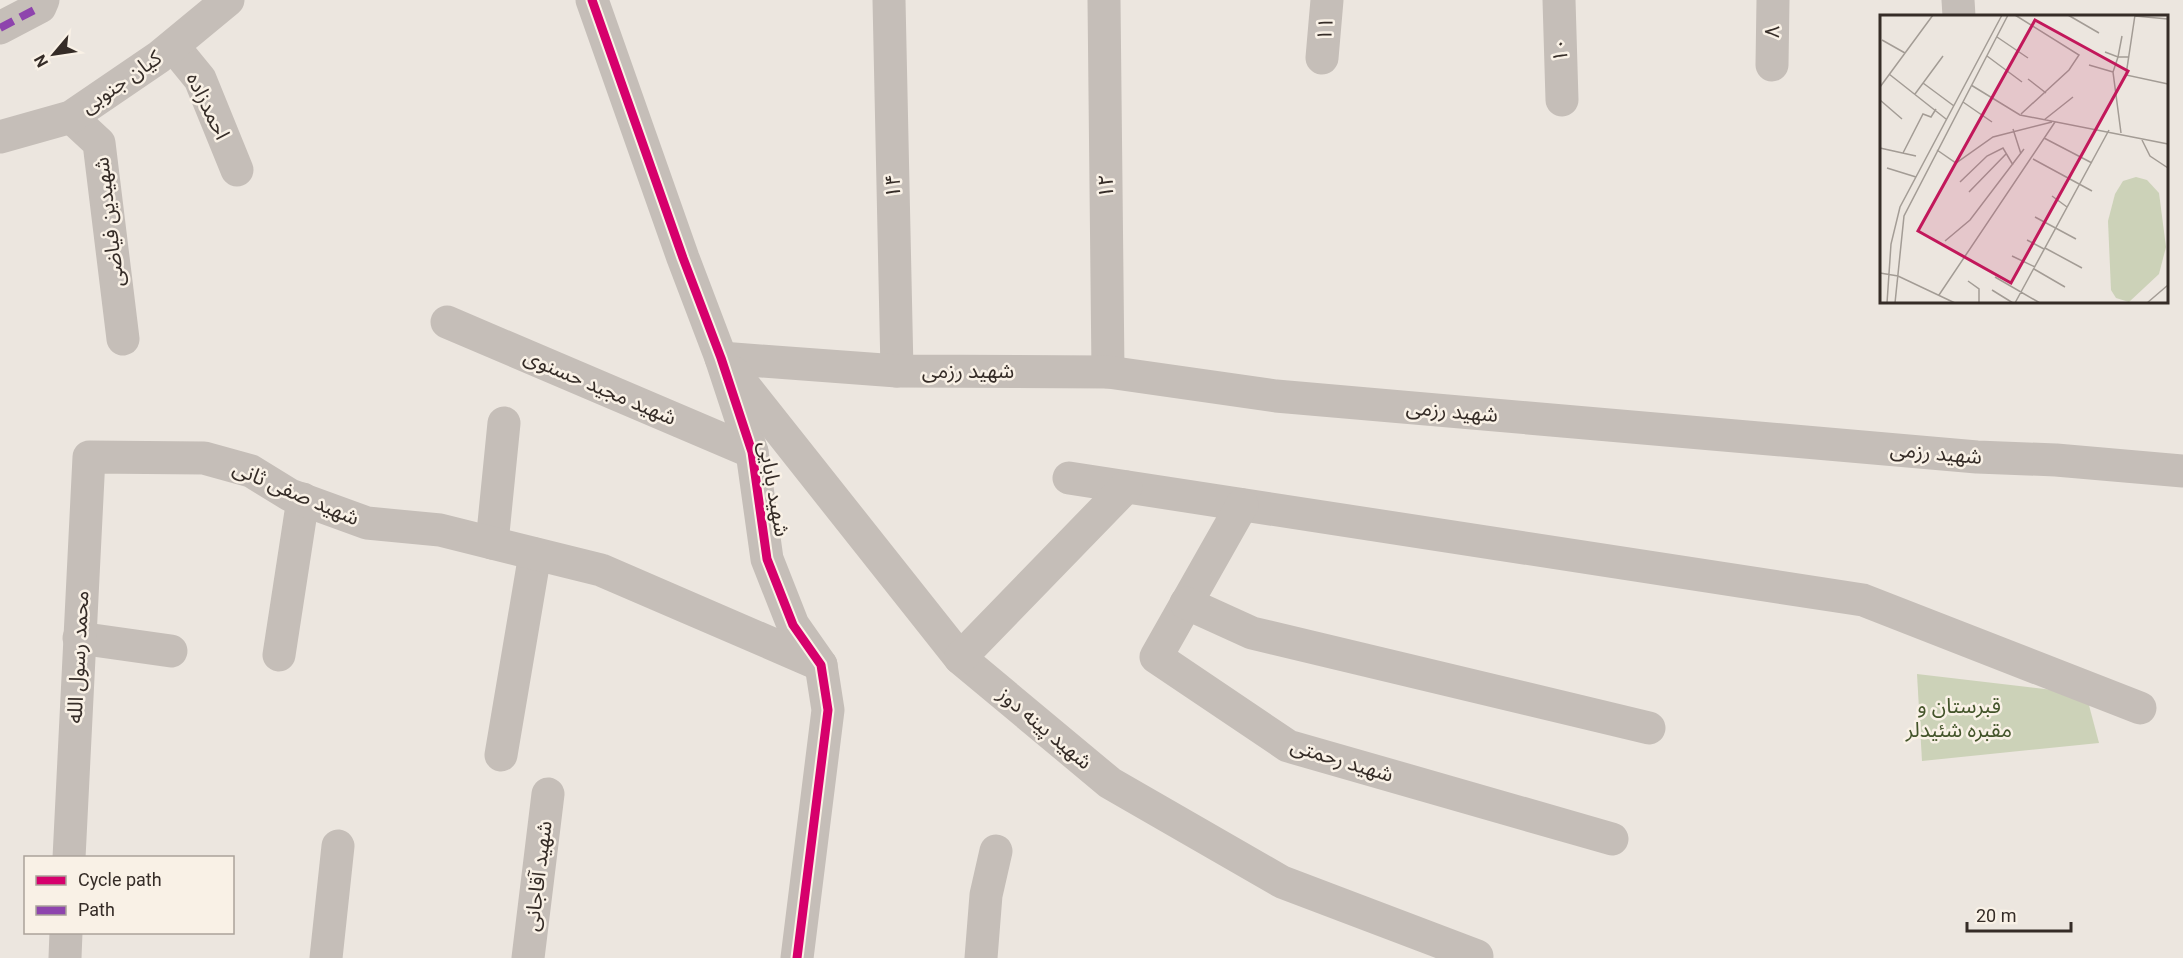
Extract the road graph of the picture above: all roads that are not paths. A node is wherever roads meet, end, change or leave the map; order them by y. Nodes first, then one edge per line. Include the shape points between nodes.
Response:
1 (228, 0) edge
2 (592, 0) edge
3 (889, 0) edge
4 (1104, 0) edge
5 (1328, 0) edge
6 (1559, 0) edge
7 (1773, 0) edge
8 (1958, 0) edge
9 (41, 3) edge
10 (1959, 15) edge
11 (0, 28) edge
12 (172, 46) junction
13 (1322, 58) dead end
14 (1772, 65) dead end
15 (1562, 100) dead end
16 (71, 117) junction
17 (0, 137) edge
18 (237, 170) dead end
19 (447, 322) dead end
20 (123, 339) dead end
21 (722, 358) junction
22 (897, 371) junction
23 (1108, 372) junction
24 (504, 423) dead end
25 (752, 452) junction
26 (89, 458) joint
27 (2183, 471) edge
28 (1070, 478) dead end
29 (1126, 487) junction
30 (303, 499) junction
31 (1242, 505) junction
32 (492, 543) junction
33 (535, 554) junction
34 (1186, 603) junction
35 (79, 638) junction
36 (171, 651) dead end
37 (279, 655) dead end
38 (960, 658) junction
39 (820, 665) junction
40 (2140, 708) dead end
41 (1649, 728) dead end
42 (501, 755) dead end
43 (548, 794) dead end
44 (1612, 839) dead end
45 (338, 846) dead end
46 (996, 851) dead end
47 (69, 856) edge
48 (66, 934) edge
49 (65, 958) edge
50 (326, 958) edge
51 (528, 958) edge
52 (796, 958) edge
53 (981, 958) edge
54 (1476, 958) edge

1 - 12 street, کیان جنوبی
2 - 21 street, شهید بابایی via 682,258
3 - 22 street, ۱۴
4 - 23 street, ۱۲
5 - 13 street, ۱۱
6 - 15 street, ۱۰
7 - 14 street, ۸
8 - 10 street
9 - 11 street
12 - 16 street, کیان جنوبی
12 - 18 street, احمدزاده via 200,80
16 - 17 street, کیان جنوبی
16 - 20 street, شهیدین فیاضی via 99,143
19 - 25 street, شهید مجید حسنوی
21 - 22 street, شهید رزمی
21 - 25 street, شهید بابایی
21 - 38 street, شهید پینه دوز
22 - 23 street, شهید رزمی
23 - 27 street, شهید رزمی via 1276,396
24 - 32 street
25 - 39 street, شهید بابایی via 767,559 793,625
26 - 30 street, شهید صفی ثانی via 204,458 251,471
26 - 35 street, محمد رسول الله
28 - 29 street
29 - 31 street
29 - 38 street
30 - 32 street, شهید صفی ثانی via 367,523 440,530
30 - 37 street
31 - 34 street, شهید رحمتی
31 - 40 street via 1863,600
32 - 33 street, شهید صفی ثانی
33 - 39 street, شهید صفی ثانی via 601,570
33 - 42 street
34 - 41 street via 1251,633
34 - 44 street, شهید رحمتی via 1156,657 1288,746
35 - 36 street
35 - 47 street, محمد رسول الله
38 - 54 street, شهید پینه دوز via 1110,783 1282,882
39 - 52 street, شهید بابایی via 828,710
43 - 51 street, شهید آقاجانی
45 - 50 street
46 - 53 street via 986,895
48 - 49 street

